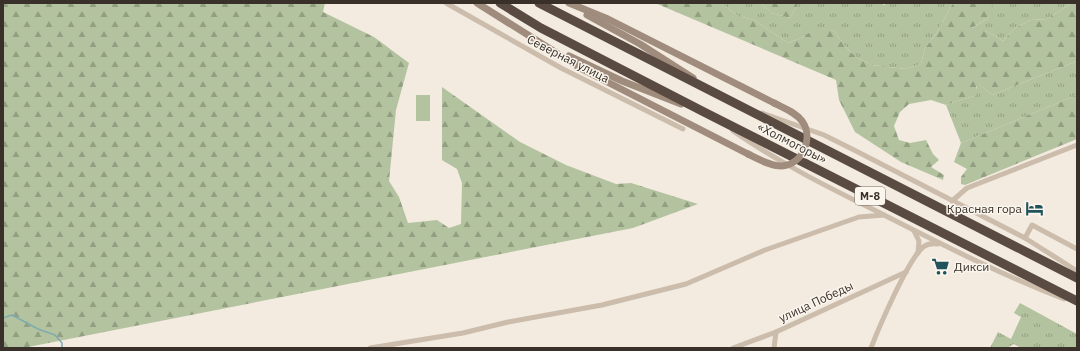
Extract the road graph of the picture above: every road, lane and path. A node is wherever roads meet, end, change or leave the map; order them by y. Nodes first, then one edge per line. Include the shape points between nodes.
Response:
1 (446, 3) edge
2 (478, 3) edge
3 (500, 3) edge
4 (539, 3) edge
5 (568, 3) edge
6 (540, 42) junction
7 (714, 94) junction
8 (727, 100) junction
9 (704, 112) junction
10 (715, 118) junction
11 (683, 129) dead end
12 (1077, 144) edge
13 (952, 201) junction
14 (860, 204) junction
15 (884, 215) junction
16 (860, 217) junction
17 (913, 230) junction
18 (1025, 238) junction
19 (943, 246) junction
20 (1077, 249) edge
21 (918, 253) junction
22 (1077, 271) edge
23 (906, 272) junction
24 (1077, 278) edge
25 (1077, 301) edge
26 (1077, 304) edge
27 (776, 332) junction
28 (370, 348) edge
29 (732, 348) edge
30 (774, 348) edge
31 (871, 348) edge

1 - 11 street, Северная улица via 548,61
2 - 6 main road
3 - 9 highway, «Холмогоры» / М-8 via 541,28
4 - 7 highway, «Холмогоры» / М-8
5 - 6 main road, bridge via 608,19 795,114 806,130 805,148 796,161 782,166 764,162 610,84
5 - 7 main road via 640,44
6 - 9 main road via 622,81
7 - 8 highway, «Холмогоры» / М-8
8 - 13 street via 824,135
8 - 24 highway, «Холмогоры» / М-8
9 - 10 highway, «Холмогоры» / М-8
10 - 14 street via 766,154
10 - 25 highway, «Холмогоры» / М-8
12 - 13 street via 967,188
13 - 18 street
14 - 15 street
14 - 16 street via 863,211
15 - 16 street
15 - 17 street
16 - 28 street via 765,250 686,284 602,305 463,333
17 - 19 street
17 - 21 street via 919,241
18 - 20 street via 1032,225
18 - 22 street
19 - 21 street via 930,244
19 - 26 street via 1000,273
21 - 23 street
23 - 27 street, улица Победы
23 - 31 street
27 - 29 street, улица Победы
27 - 30 street

